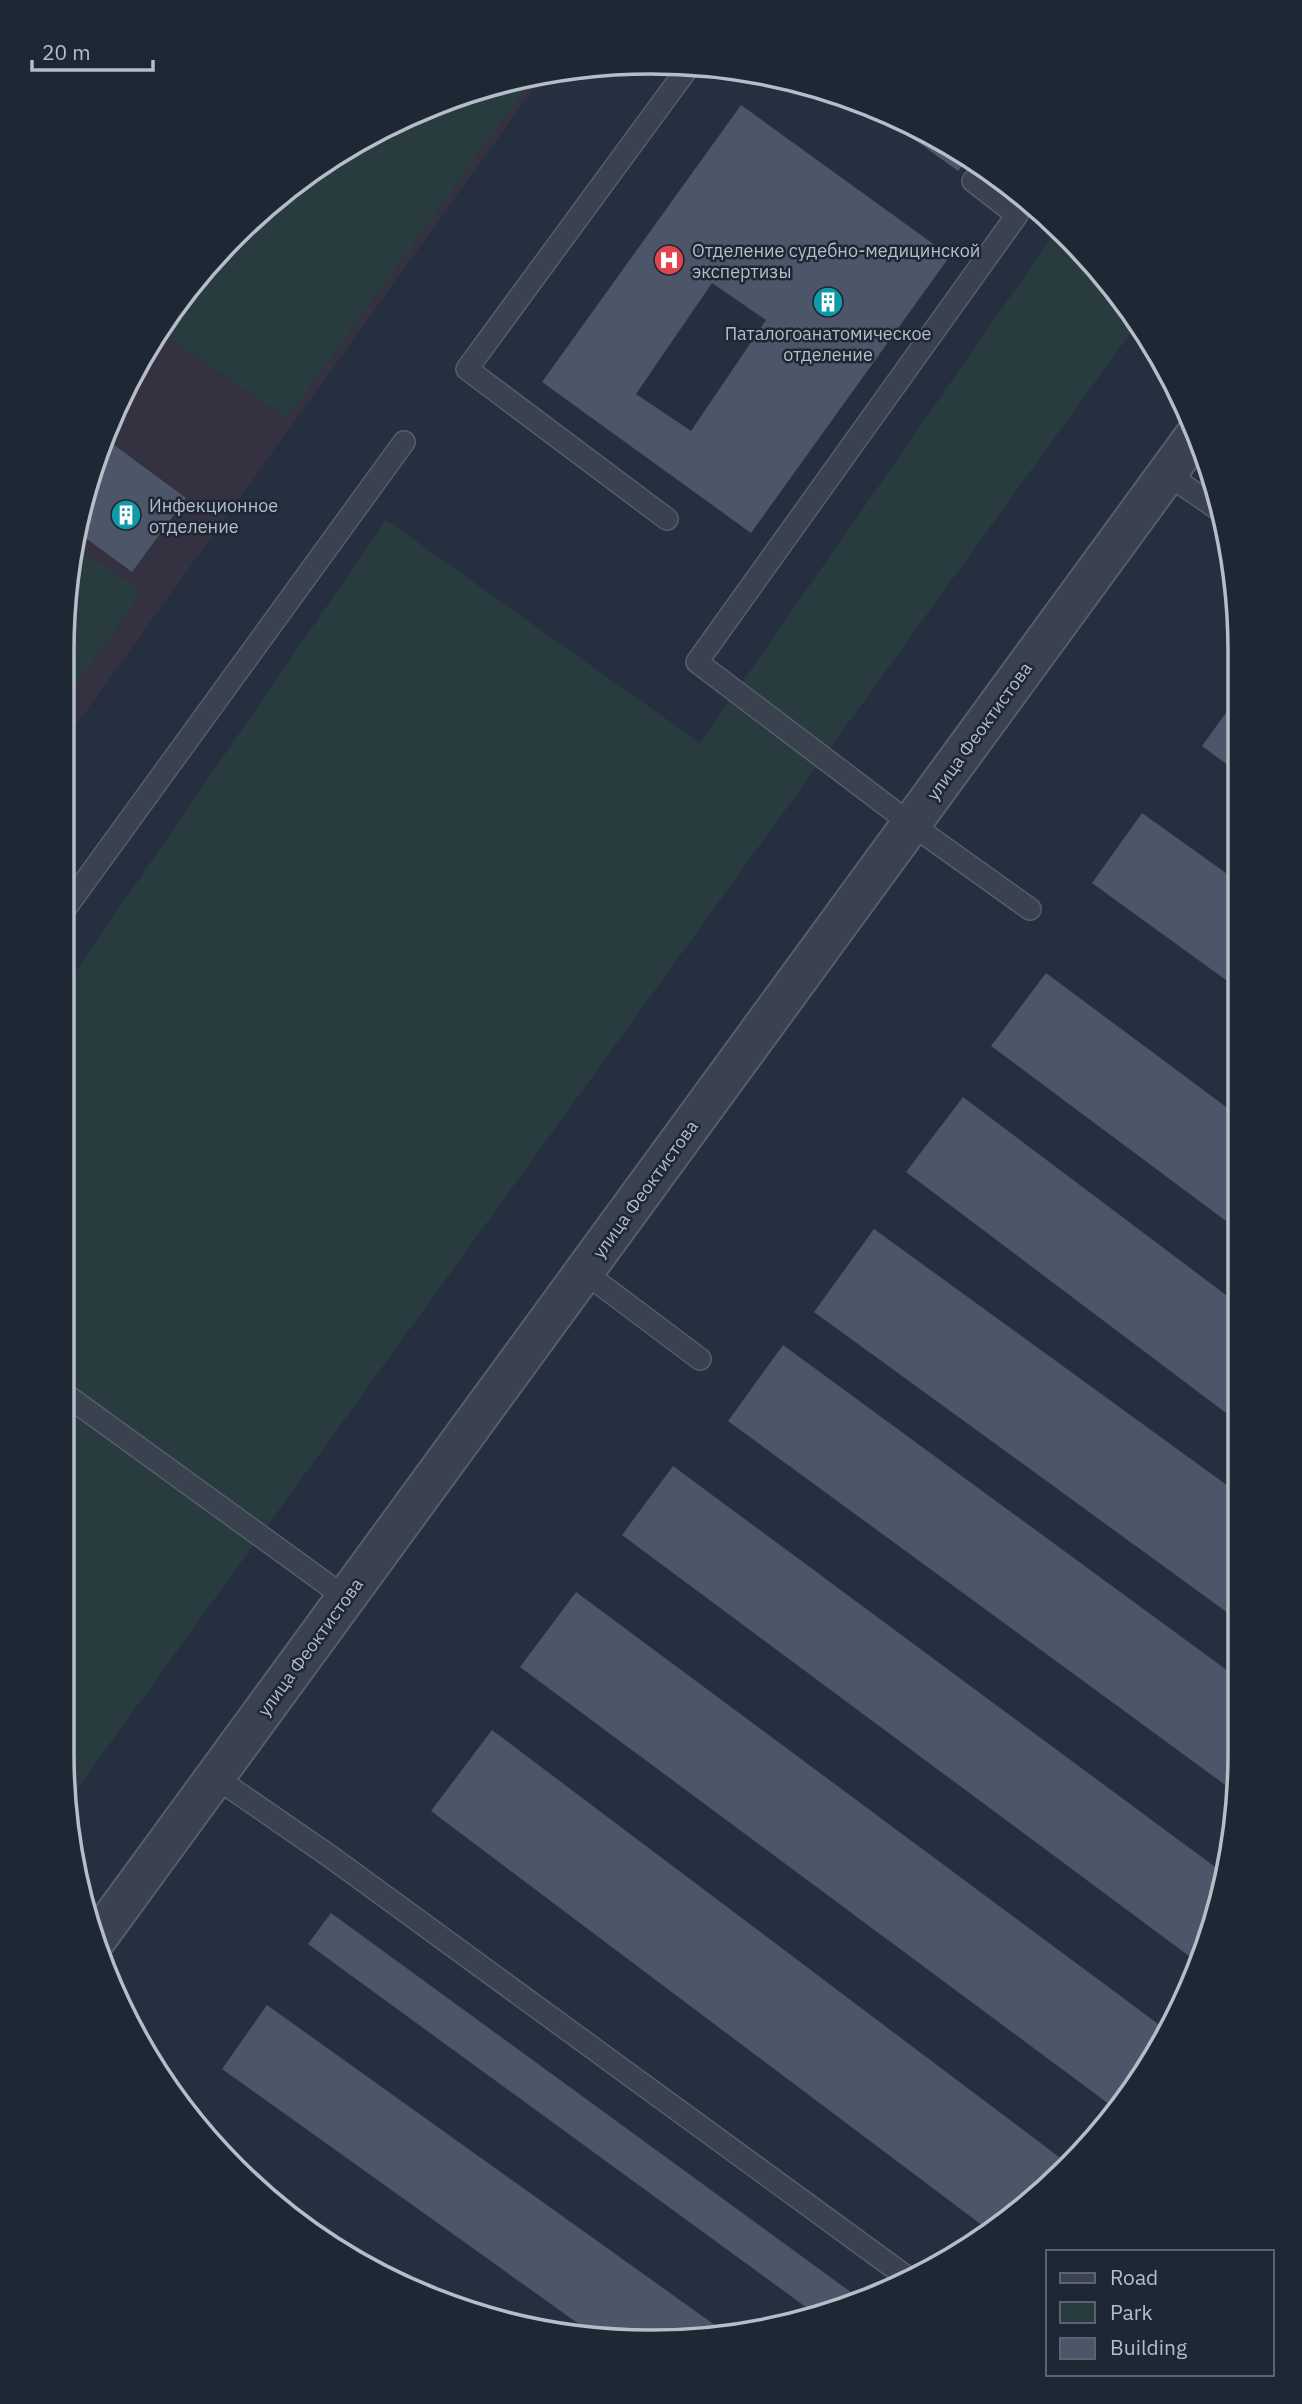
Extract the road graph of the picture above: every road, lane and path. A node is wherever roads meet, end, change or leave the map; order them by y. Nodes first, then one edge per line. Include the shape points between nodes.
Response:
1 (683, 75) edge
2 (973, 181) dead end
3 (404, 442) dead end
4 (1190, 443) edge
5 (1167, 474) junction
6 (1209, 503) edge
7 (667, 519) dead end
8 (911, 824) junction
9 (74, 896) edge
10 (1030, 909) dead end
11 (584, 1272) junction
12 (700, 1359) dead end
13 (74, 1401) edge
14 (346, 1598) junction
15 (215, 1777) junction
16 (102, 1932) edge
17 (901, 2273) edge

1 - 7 lane via 467,369
2 - 8 lane via 1017,215 698,662
3 - 9 lane
4 - 5 street, улица Феоктистова
5 - 6 lane
5 - 8 street, улица Феоктистова
8 - 10 lane
8 - 11 street, улица Феоктистова
11 - 12 lane
11 - 14 street, улица Феоктистова
13 - 14 lane
14 - 15 street, улица Феоктистова
15 - 16 street, улица Феоктистова
15 - 17 lane

